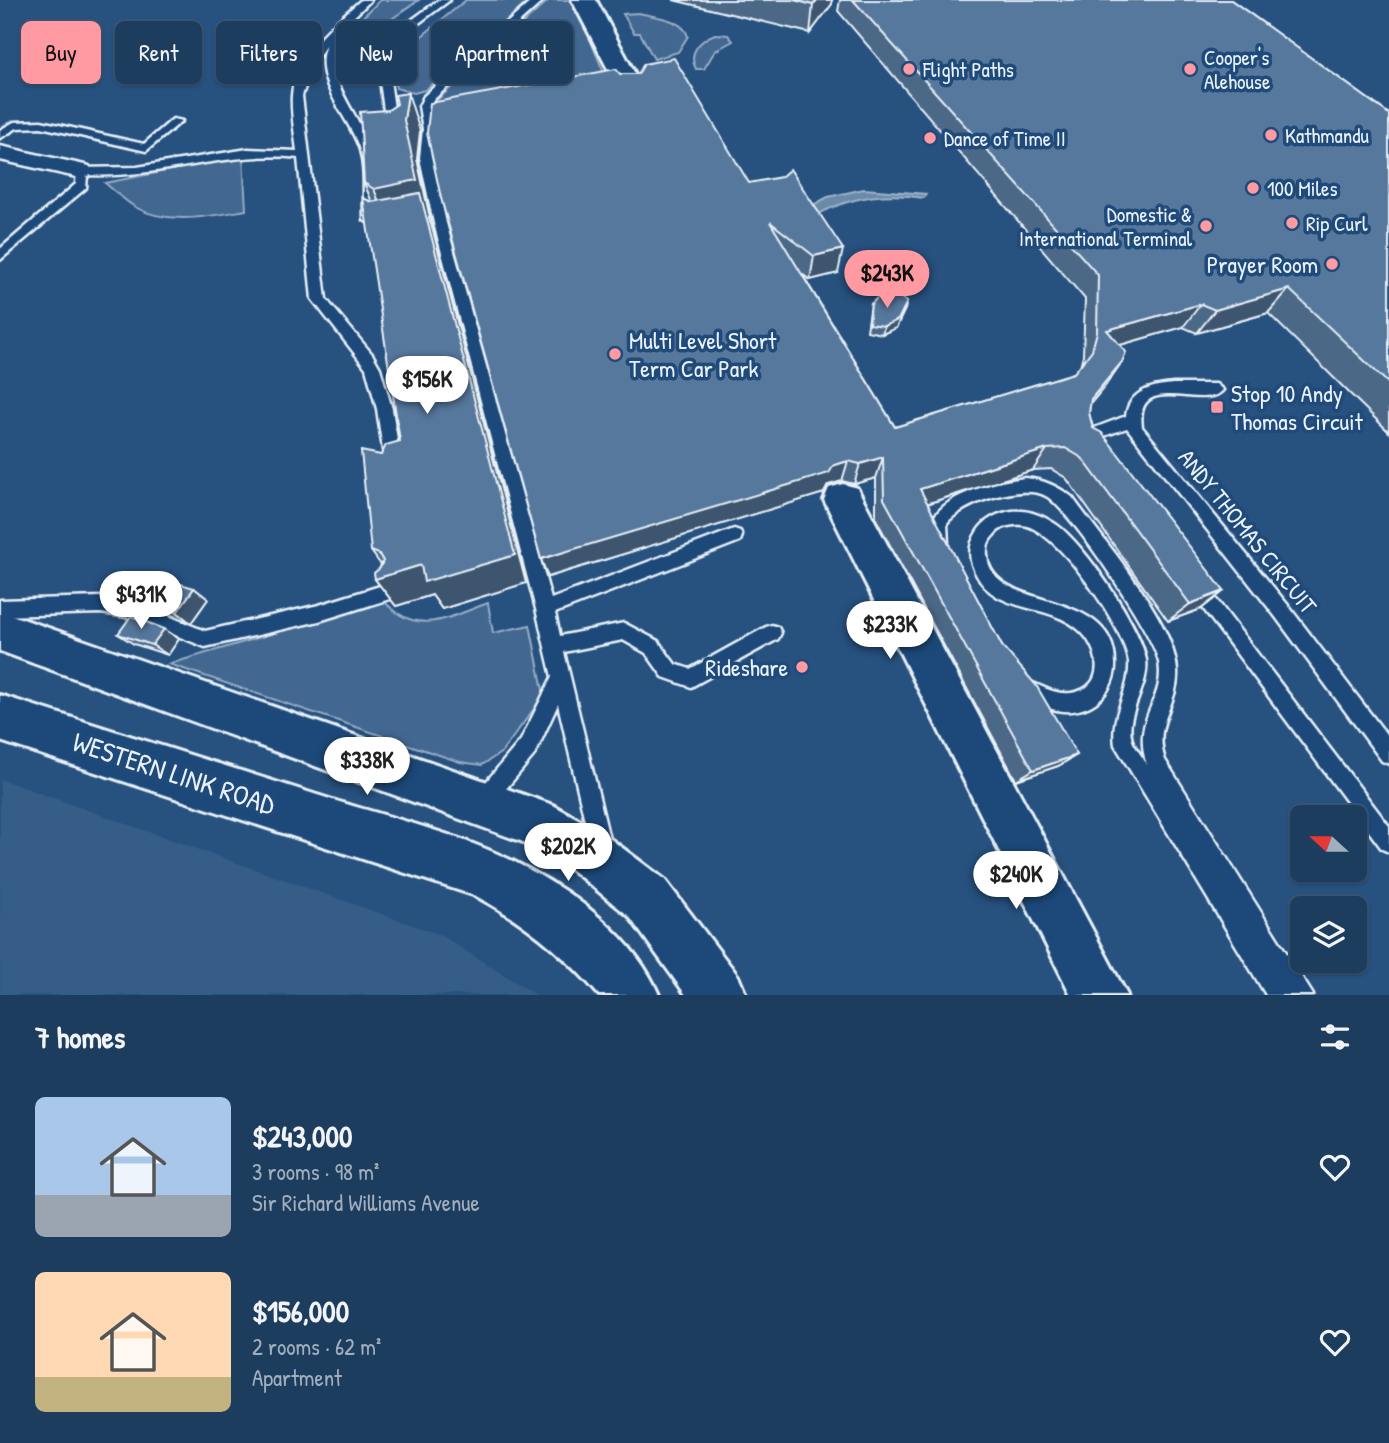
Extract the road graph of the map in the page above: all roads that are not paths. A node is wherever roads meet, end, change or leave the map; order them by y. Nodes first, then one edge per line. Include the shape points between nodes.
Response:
1 (366, 0) edge
2 (445, 0) edge
3 (539, 0) edge
4 (584, 0) edge
5 (345, 20) junction
6 (631, 91) edge
7 (177, 121) dead end
8 (0, 135) edge
9 (395, 146) edge
10 (0, 153) edge
11 (304, 155) junction
12 (80, 171) junction
13 (379, 230) edge
14 (0, 256) edge
15 (1216, 390) dead end
16 (1132, 420) junction
17 (1106, 467) edge
18 (395, 480) edge
19 (843, 499) dead end
20 (734, 536) dead end
21 (948, 561) edge
22 (1188, 576) edge
23 (393, 590) edge
24 (0, 608) edge
25 (545, 610) junction
26 (0, 631) edge
27 (772, 633) dead end
28 (552, 646) junction
29 (1014, 676) edge
30 (559, 682) junction
31 (0, 718) edge
32 (1389, 754) edge
33 (995, 794) junction
34 (482, 802) junction
35 (1389, 842) edge
36 (606, 867) junction
37 (632, 995) edge
38 (719, 995) edge
39 (1100, 995) edge
40 (1119, 995) edge
41 (1279, 995) edge
42 (1302, 995) edge

1 - 5 lane
2 - 9 lane via 401,32 382,58
3 - 25 lane via 424,106 433,224
4 - 6 street
5 - 11 lane via 319,46 301,74 298,96
5 - 13 lane via 328,46 327,72 365,149 371,225
7 - 8 lane via 146,148 41,124 14,125
10 - 12 street
11 - 12 lane via 276,149 126,173
11 - 18 lane via 319,299 375,375
12 - 14 lane via 82,185
15 - 16 lane via 1156,391 1133,403
16 - 17 lane via 1094,434 1095,451
16 - 32 lane, ANDY THOMAS CIRCUIT
19 - 33 street
20 - 25 lane
21 - 42 lane via 937,534 938,523 954,506 1026,483 1054,490 1066,502 1164,646 1170,681 1149,730 1151,753
22 - 35 lane
23 - 24 lane via 285,622 205,639 135,610 101,605
25 - 28 lane
26 - 34 street
27 - 28 lane via 691,678 668,671 652,647 625,631
28 - 30 lane
29 - 41 lane via 1027,691 1071,704 1098,691 1106,659 1098,638 1072,614 1010,595 984,573 978,548 981,536 1003,519 1023,518 1056,533 1068,545 1128,635 1138,656 1138,670 1121,723 1124,745
30 - 34 lane via 528,747
30 - 36 lane
31 - 37 street, WESTERN LINK ROAD via 494,878 564,923 617,971
33 - 39 street
33 - 40 lane via 1027,822
34 - 36 street via 536,822
36 - 38 street via 647,898

